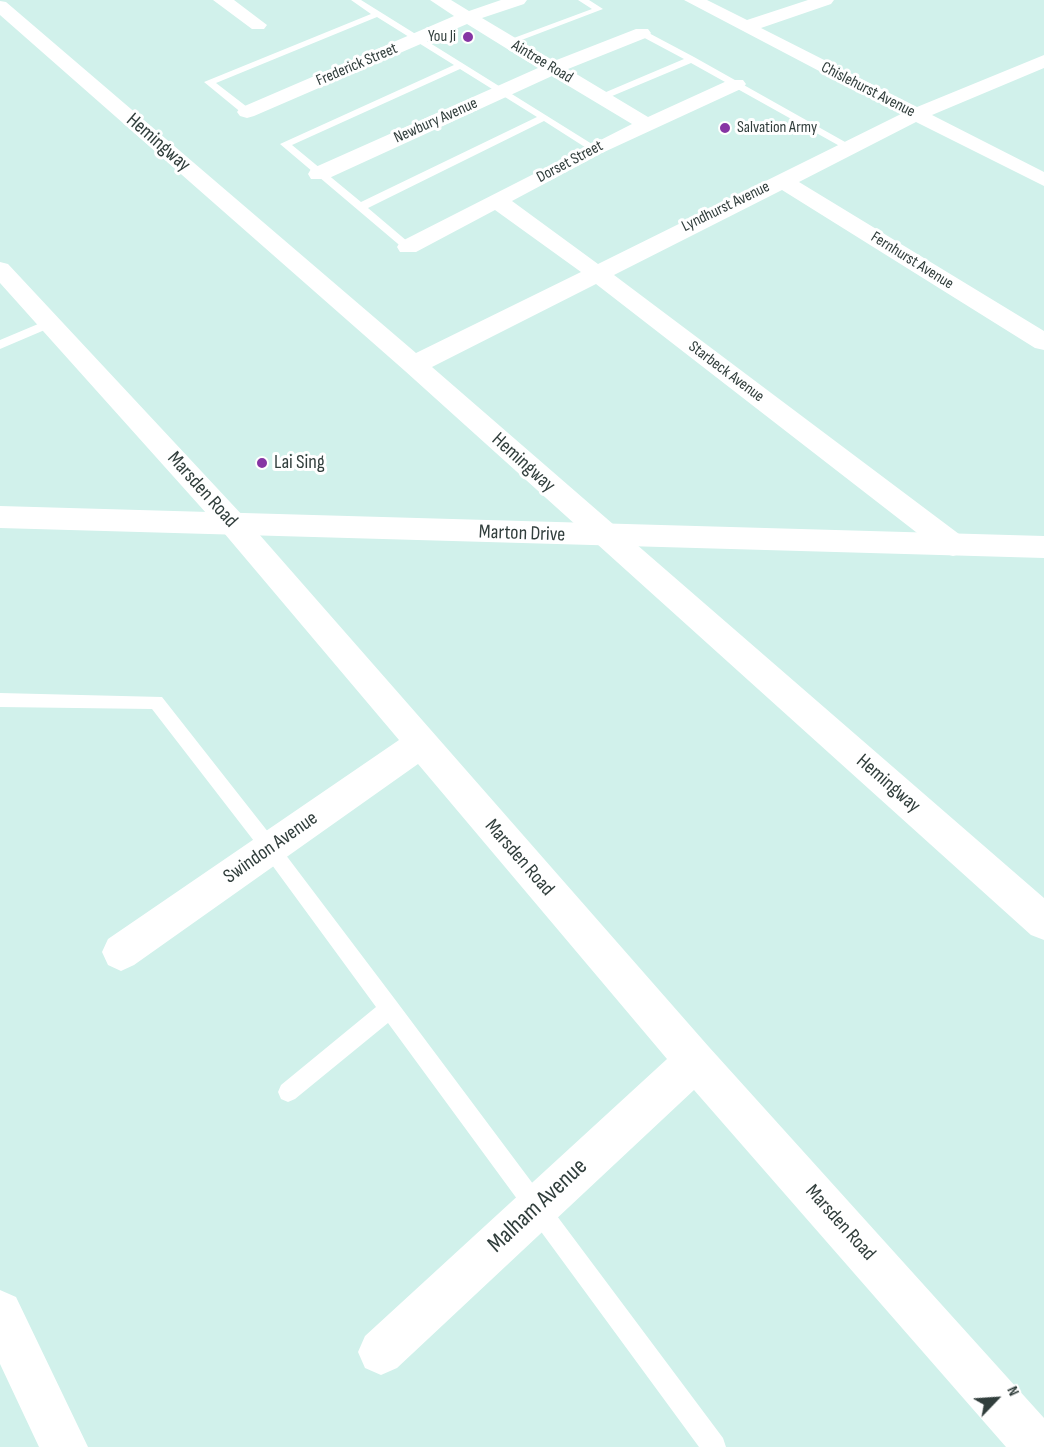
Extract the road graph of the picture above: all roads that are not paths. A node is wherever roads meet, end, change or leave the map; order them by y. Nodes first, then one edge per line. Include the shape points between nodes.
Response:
1 (222, 0) edge
2 (355, 0) edge
3 (439, 0) edge
4 (518, 0) edge
5 (582, 0) edge
6 (693, 0) edge
7 (825, 0) edge
8 (0, 6) edge
9 (378, 14) junction
10 (468, 17) junction
11 (258, 25) dead end
12 (745, 27) junction
13 (642, 33) joint
14 (417, 39) junction
15 (508, 42) junction
16 (691, 59) junction
17 (1044, 61) edge
18 (460, 66) junction
19 (553, 68) junction
20 (736, 84) junction
21 (501, 92) junction
22 (602, 97) junction
23 (247, 112) joint
24 (915, 115) junction
25 (543, 118) junction
26 (646, 124) junction
27 (849, 147) junction
28 (595, 149) junction
29 (319, 174) junction
30 (780, 180) junction
31 (1044, 180) edge
32 (497, 201) junction
33 (360, 207) junction
34 (408, 247) joint
35 (0, 269) edge
36 (595, 272) junction
37 (50, 323) junction
38 (1044, 342) edge
39 (0, 345) edge
40 (414, 364) junction
41 (0, 517) edge
42 (234, 525) junction
43 (606, 536) junction
44 (953, 545) junction
45 (1044, 547) edge
46 (0, 700) edge
47 (420, 744) junction
48 (270, 848) junction
49 (1044, 922) edge
50 (121, 952) dead end
51 (390, 1009) junction
52 (695, 1061) junction
53 (288, 1092) dead end
54 (538, 1207) junction
55 (0, 1313) edge
56 (381, 1352) dead end
57 (64, 1447) edge
58 (714, 1447) edge
59 (1038, 1447) edge

1 - 11 street
2 - 9 lane
3 - 10 street, Aintree Road
4 - 10 street, Frederick Street
5 - 15 lane via 599,9
6 - 12 street, Chislehurst Avenue
7 - 12 street
8 - 40 street, Hemingway
9 - 14 lane
9 - 23 lane via 209,82
10 - 14 street, Frederick Street
10 - 15 street, Aintree Road
12 - 24 street, Chislehurst Avenue
13 - 16 lane
13 - 19 street, Newbury Avenue
14 - 18 lane
14 - 23 street, Frederick Street
15 - 19 street, Aintree Road
16 - 20 lane
16 - 22 lane
17 - 24 street, Lyndhurst Avenue
18 - 21 lane
18 - 29 lane via 285,144
19 - 21 street, Newbury Avenue
19 - 22 street, Aintree Road
20 - 26 street, Dorset Street
20 - 27 lane
21 - 25 lane
21 - 29 street, Newbury Avenue
22 - 26 street, Aintree Road
24 - 27 street, Lyndhurst Avenue
24 - 31 street, Chislehurst Avenue
25 - 28 lane
25 - 33 lane
26 - 28 street, Dorset Street
27 - 30 street, Lyndhurst Avenue
28 - 32 street, Dorset Street
29 - 33 lane
30 - 36 street, Lyndhurst Avenue
30 - 38 street, Fernhurst Avenue
32 - 34 street, Dorset Street
32 - 36 street, Starbeck Avenue
33 - 34 lane
35 - 37 street, Marsden Road
36 - 40 street, Lyndhurst Avenue
36 - 44 street, Starbeck Avenue
37 - 39 lane
37 - 42 street, Marsden Road
40 - 43 street, Hemingway
41 - 42 street, Marton Drive
42 - 43 street, Marton Drive
42 - 47 street, Marsden Road
43 - 44 street, Marton Drive
43 - 49 street, Hemingway
44 - 45 street, Marton Drive
46 - 48 lane via 156,702
47 - 48 street, Swindon Avenue
47 - 52 street, Marsden Road
48 - 50 street, Swindon Avenue
48 - 51 lane
51 - 53 lane
51 - 54 lane
52 - 54 street, Malham Avenue
52 - 59 street, Marsden Road
54 - 56 street, Malham Avenue
54 - 58 lane
55 - 57 street

